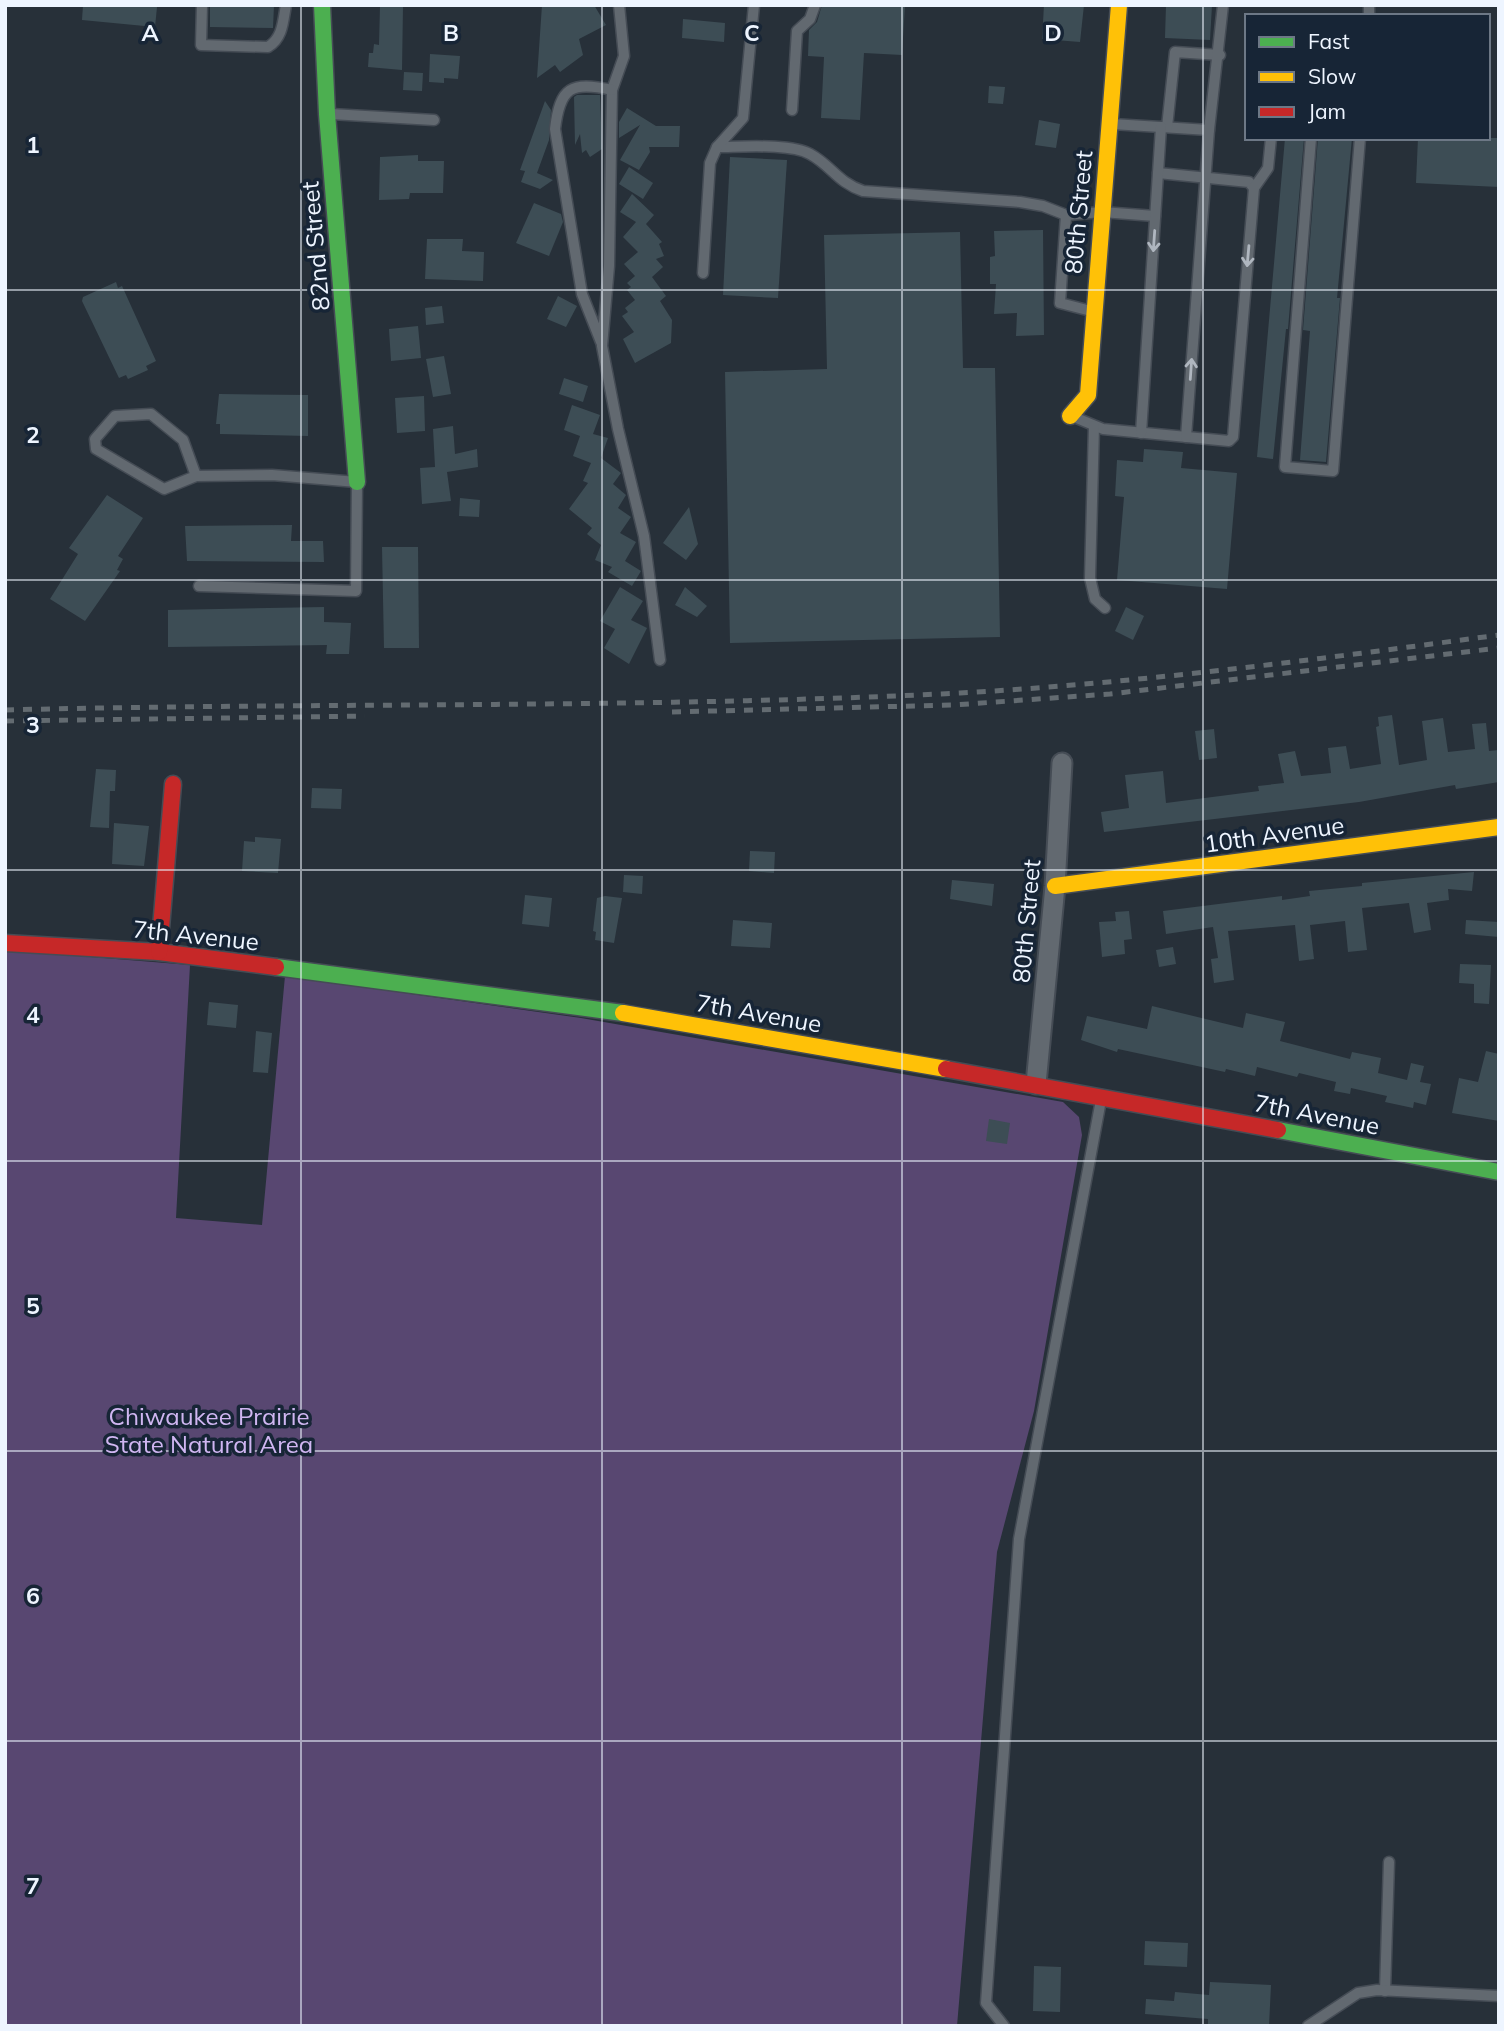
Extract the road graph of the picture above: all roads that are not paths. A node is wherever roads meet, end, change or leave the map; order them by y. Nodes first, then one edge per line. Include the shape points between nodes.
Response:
1 (202, 5) edge
2 (286, 5) edge
3 (322, 5) edge
4 (619, 5) edge
5 (754, 5) edge
6 (815, 5) edge
7 (1119, 5) edge
8 (1223, 5) edge
9 (1220, 55) junction
10 (612, 90) junction
11 (792, 110) dead end
12 (327, 114) junction
13 (433, 120) dead end
14 (1109, 124) junction
15 (1164, 127) junction
16 (1209, 130) junction
17 (1271, 140) edge
18 (1311, 140) edge
19 (1360, 140) edge
20 (717, 147) junction
21 (1158, 173) junction
22 (1206, 178) junction
23 (1254, 188) junction
24 (1102, 212) junction
25 (1066, 215) junction
26 (1155, 216) junction
27 (703, 273) dead end
28 (1094, 312) junction
29 (602, 346) junction
30 (1070, 416) joint
31 (1094, 426) junction
32 (1140, 433) junction
33 (1186, 437) junction
34 (196, 476) junction
35 (357, 482) junction
36 (199, 586) dead end
37 (1105, 608) dead end
38 (660, 660) dead end
39 (1062, 763) dead end
40 (173, 784) dead end
41 (1499, 827) edge
42 (1055, 886) junction
43 (5, 943) edge
44 (159, 952) junction
45 (1036, 1084) junction
46 (1102, 1097) junction
47 (1499, 1172) edge
48 (1389, 1863) dead end
49 (1385, 1991) junction
50 (1499, 1996) edge
51 (1004, 2026) edge
52 (1308, 2026) edge

1 - 2 lane via 201,45 268,47 282,31
3 - 12 street, 82nd Street
4 - 10 lane via 624,56
5 - 20 lane via 743,118
6 - 11 lane via 810,19 797,31
7 - 14 street, 80th Street
8 - 9 lane
9 - 15 lane via 1175,52
9 - 16 lane
10 - 29 lane via 610,266
10 - 29 lane via 587,84 568,89 558,103 555,129 582,294
12 - 13 lane
12 - 35 street, 82nd Street
14 - 15 lane
14 - 24 street, 80th Street
15 - 16 lane
15 - 21 lane
16 - 22 lane
17 - 23 lane via 1268,168
18 - 19 lane via 1285,467 1333,471
20 - 25 lane via 809,153 844,184 863,191 1020,202
20 - 27 lane via 710,163
21 - 22 lane
21 - 26 lane
22 - 23 lane via 1248,182
33 -> 22 lane
23 -> 33 lane via 1233,437 1229,441
24 - 25 lane
24 - 26 lane
24 - 28 street, 80th Street
25 - 28 lane via 1060,303
26 -> 32 lane
28 - 30 street, 80th Street via 1088,395
29 - 38 lane via 644,536
30 - 31 lane
31 - 32 lane
31 - 37 lane via 1090,578 1095,599
32 - 33 lane
34 - 34 lane via 164,489 96,449 95,439 115,416 150,414 183,440
34 - 35 lane via 272,475
35 - 36 lane via 356,591
39 - 42 street, 80th Street
40 - 44 street
41 - 42 street, 10th Avenue
42 - 45 street, 80th Street
43 - 44 street, 7th Avenue
44 - 45 street, 7th Avenue via 609,1011
45 - 46 street, 7th Avenue
46 - 47 street, 7th Avenue
46 - 51 lane via 1019,1539 986,2003
48 - 49 lane
49 - 50 lane
49 - 52 lane via 1358,1993

